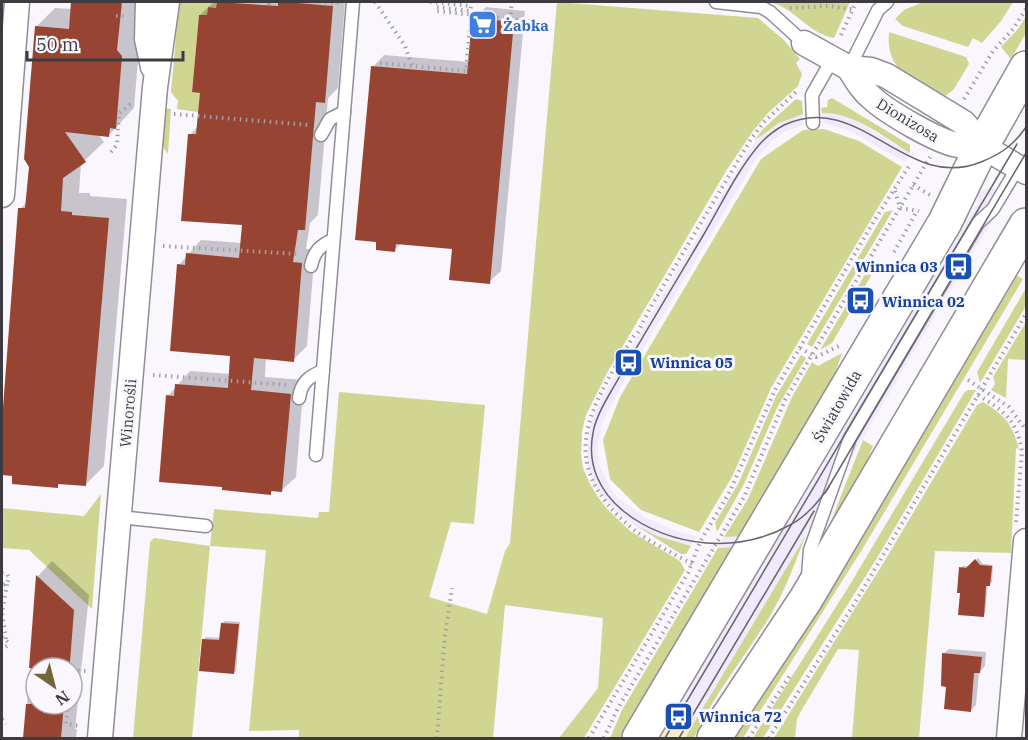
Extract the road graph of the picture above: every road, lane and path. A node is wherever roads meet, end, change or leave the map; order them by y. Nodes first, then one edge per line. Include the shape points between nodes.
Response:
1 (17, 2) edge
2 (148, 2) edge
3 (167, 2) edge
4 (325, 2) edge
5 (353, 2) edge
6 (375, 2) edge
7 (430, 2) edge
8 (512, 2) edge
9 (716, 2) edge
10 (855, 2) edge
11 (339, 3) edge
12 (881, 4) edge
13 (761, 7) junction
14 (852, 9) junction
15 (1026, 9) edge
16 (471, 15) junction
17 (129, 16) dead end
18 (510, 19) junction
19 (545, 23) dead end
20 (129, 25) dead end
21 (841, 35) dead end
22 (804, 43) joint
23 (380, 63) dead end
24 (840, 64) junction
25 (412, 66) junction
26 (1026, 68) edge
27 (801, 86) dead end
28 (155, 87) junction
29 (132, 97) dead end
30 (961, 104) dead end
31 (344, 112) junction
32 (173, 113) dead end
33 (813, 123) dead end
34 (323, 131) joint
35 (982, 146) junction
36 (111, 152) dead end
37 (928, 160) dead end
38 (912, 163) dead end
39 (1022, 170) edge
40 (913, 185) junction
41 (894, 190) junction
42 (2, 196) edge
43 (936, 198) dead end
44 (900, 207) junction
45 (917, 211) junction
46 (928, 212) dead end
47 (1026, 225) edge
48 (333, 240) junction
49 (163, 246) dead end
50 (891, 257) dead end
51 (313, 260) joint
52 (1026, 314) edge
53 (843, 339) dead end
54 (800, 348) junction
55 (812, 355) junction
56 (323, 371) junction
57 (152, 375) dead end
58 (968, 380) dead end
59 (982, 389) junction
60 (300, 392) joint
61 (978, 395) junction
62 (1026, 430) edge
63 (1022, 452) dead end
64 (316, 455) dead end
65 (119, 518) junction
66 (206, 526) dead end
67 (1026, 541) edge
68 (692, 564) junction
69 (2, 573) edge
70 (4, 584) edge
71 (452, 588) dead end
72 (806, 599) junction
73 (4, 638) edge
74 (2, 649) edge
75 (84, 671) edge
76 (90, 672) dead end
77 (67, 716) edge
78 (2, 719) edge
79 (6, 724) dead end
80 (93, 732) edge
81 (437, 738) edge
82 (589, 738) edge
83 (604, 738) edge
84 (639, 738) edge
85 (714, 738) edge
86 (769, 738) edge
87 (1009, 738) edge

1 - 42 street
2 - 28 street, Winorośli via 147,39
3 - 28 street, Winorośli
4 - 11 path
5 - 31 lane
6 - 25 path via 405,46
7 - 16 path via 471,6 470,11 437,11
8 - 18 path
9 - 13 lane
10 - 14 path
12 - 24 lane
13 - 14 path
13 - 22 lane, Dionizosa
14 - 21 path
15 - 30 path via 993,51
16 - 18 path
16 - 25 path via 466,71
17 - 20 path
18 - 19 path
22 - 24 street, Dionizosa
23 - 25 path
24 - 33 lane via 812,95
24 - 35 street, Dionizosa via 872,99 929,134 958,145
26 - 35 street, Światowida
27 - 68 path via 764,122 737,162 603,387 585,436 589,471 604,499 634,529
28 - 65 street, Winorośli
29 - 36 path via 132,104 119,113 117,145
31 - 34 lane via 330,119
31 - 48 lane
32 - 34 path
35 - 39 street, Dionizosa
35 - 84 street, Światowida via 945,222
37 - 40 path
38 - 41 path
39 - 72 lane via 978,223 850,438 810,550
40 - 43 path
40 - 44 path
41 - 44 path
41 - 54 path
44 - 45 path
44 - 55 path
45 - 46 path
45 - 50 path
47 - 72 street
48 - 51 lane via 323,244
48 - 56 lane
49 - 51 path
52 - 59 path
53 - 55 path via 837,348 816,357
54 - 55 path
54 - 68 path via 771,398
55 - 83 path via 785,400 744,498 624,697
56 - 60 lane via 313,375
56 - 64 lane
57 - 60 path
58 - 59 path
59 - 61 path
59 - 62 path via 1009,407
61 - 63 path via 1007,414
61 - 86 path via 853,606
65 - 66 lane
65 - 80 street, Winorośli
67 - 87 street
68 - 82 path
69 - 70 path via 9,576
70 - 73 path
71 - 81 path
72 - 85 street
73 - 74 path via 8,644
75 - 76 path
77 - 80 path via 66,724
78 - 79 path

